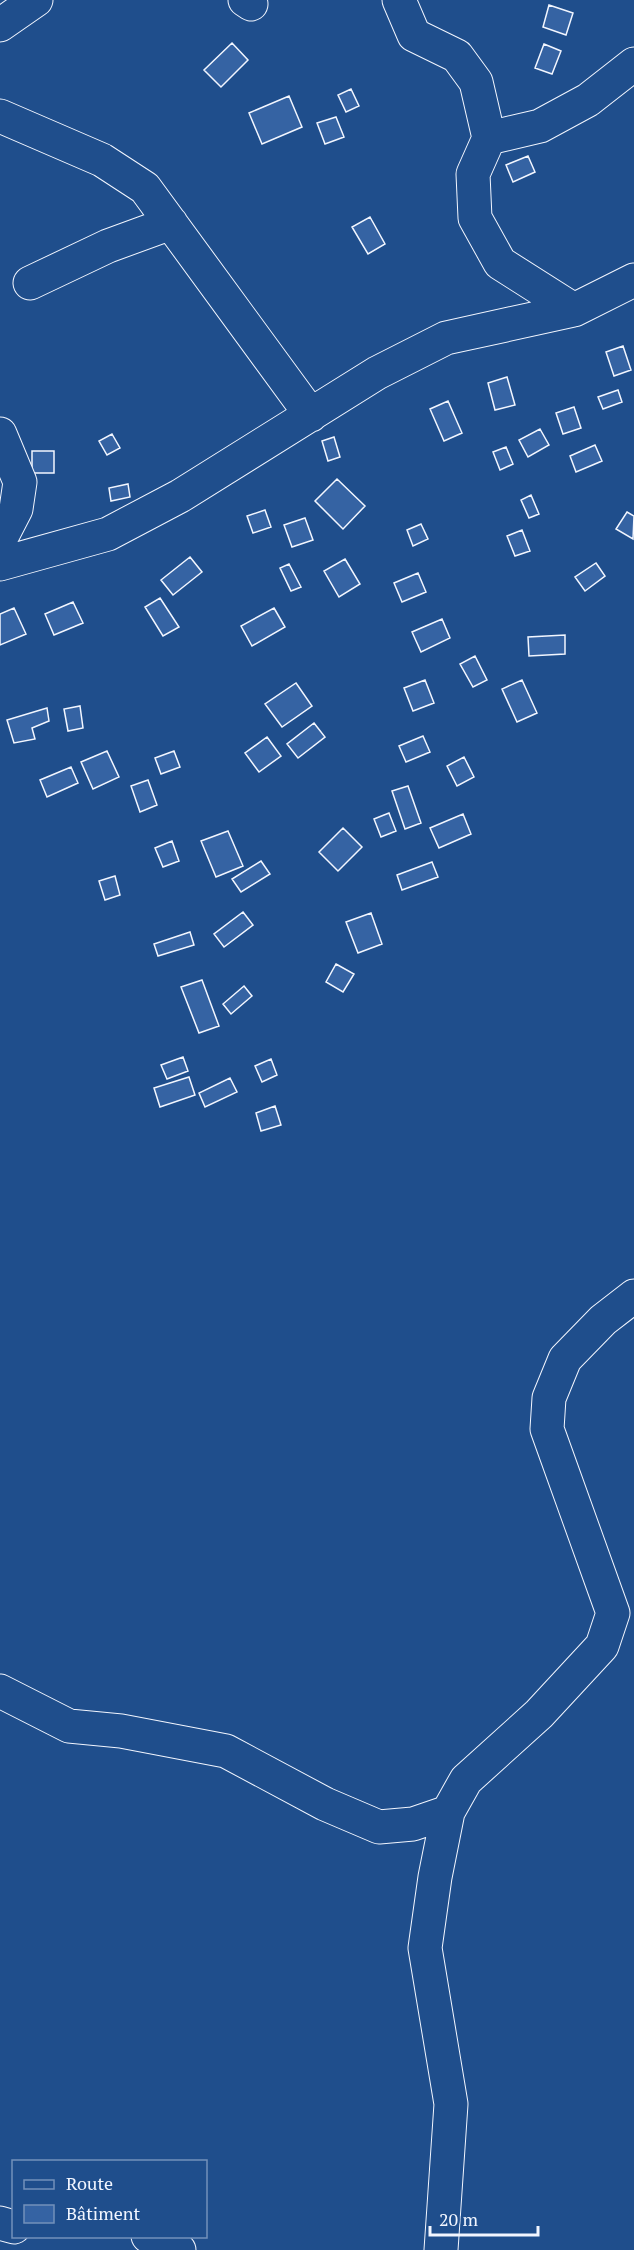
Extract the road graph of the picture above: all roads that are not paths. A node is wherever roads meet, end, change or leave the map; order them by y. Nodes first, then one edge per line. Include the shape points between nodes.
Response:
1 (36, 0) edge
2 (399, 0) edge
3 (0, 25) edge
4 (634, 64) edge
5 (0, 116) edge
6 (489, 138) junction
7 (171, 223) junction
8 (634, 280) edge
9 (30, 283) dead end
10 (574, 310) junction
11 (311, 415) junction
12 (0, 434) edge
13 (0, 540) edge
14 (0, 564) edge
15 (634, 1296) edge
16 (0, 1691) edge
17 (448, 1812) junction
18 (152, 2238) edge
19 (179, 2250) edge
20 (441, 2250) edge

1 - 3 street
2 - 6 street via 414,34 457,56 476,82
4 - 6 street via 588,100 540,126
5 - 7 street via 102,160 146,188
6 - 10 street via 473,174 475,219 500,263
7 - 9 street via 108,246
7 - 11 street
8 - 10 street
10 - 11 street via 446,338 377,372
11 - 14 street via 180,496 108,534
12 - 13 street via 20,482 16,509
15 - 17 street via 603,1320 565,1359 549,1398 547,1430 613,1613 602,1646 539,1714 466,1780
16 - 17 street via 69,1726 121,1731 226,1751 325,1804 379,1827 413,1824
17 - 20 street via 425,1948 451,2104
18 - 19 street

